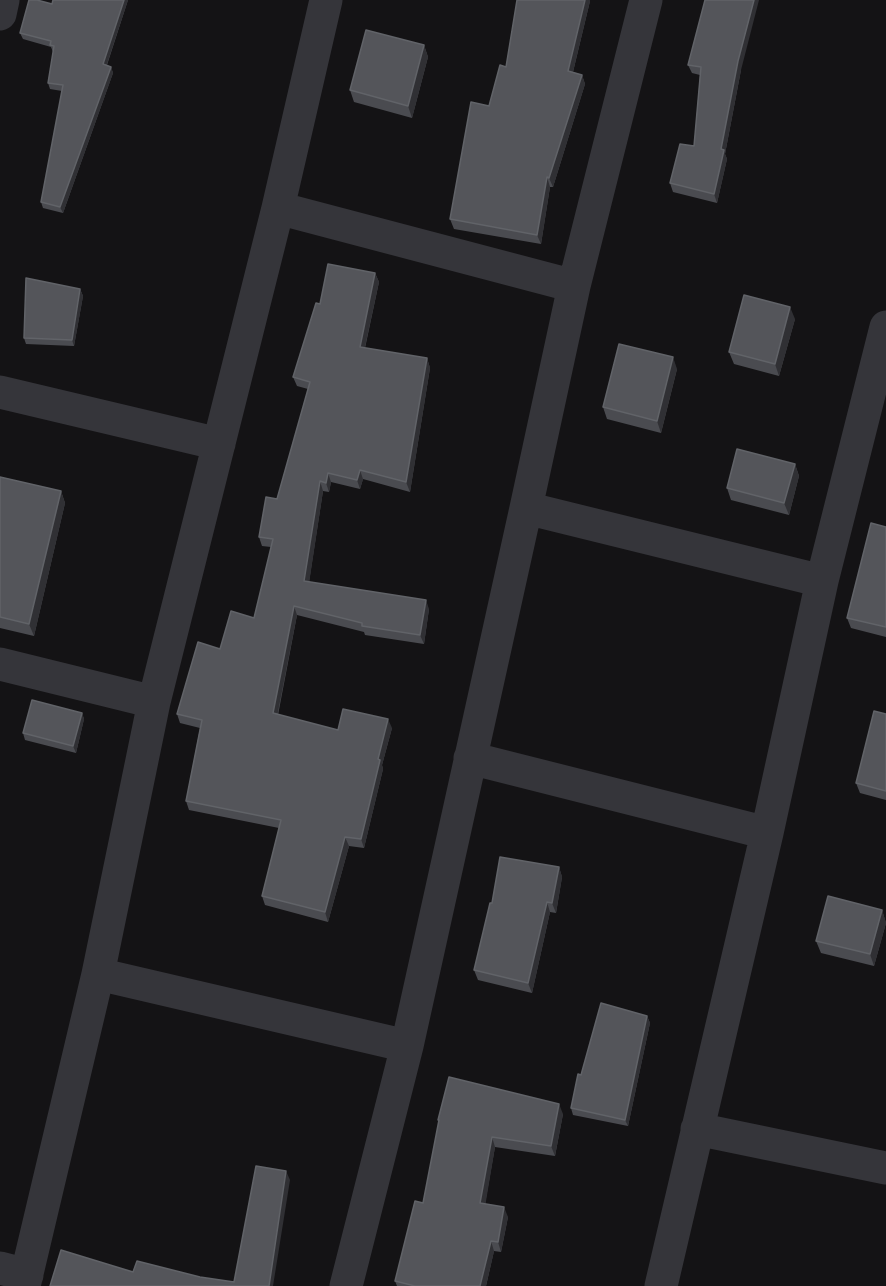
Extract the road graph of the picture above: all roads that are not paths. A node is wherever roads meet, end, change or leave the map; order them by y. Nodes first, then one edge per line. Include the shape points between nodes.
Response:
1 (3, 0) edge
2 (326, 0) edge
3 (646, 0) edge
4 (0, 14) edge
5 (279, 208) junction
6 (574, 286) junction
7 (884, 346) edge
8 (0, 392) edge
9 (219, 444) junction
10 (526, 508) junction
11 (822, 581) junction
12 (0, 664) edge
13 (154, 702) junction
14 (470, 758) junction
15 (766, 832) junction
16 (98, 974) junction
17 (407, 1046) junction
18 (697, 1129) junction
19 (886, 1168) edge
20 (17, 1276) edge
21 (346, 1286) edge
22 (661, 1286) edge

1 - 4 street
2 - 5 street
3 - 6 street
5 - 6 street
5 - 9 street
6 - 10 street
7 - 11 street
8 - 9 street
9 - 13 street
10 - 11 street
10 - 14 street
11 - 15 street
12 - 13 street
13 - 16 street
14 - 15 street
14 - 17 street
15 - 18 street
16 - 17 street
16 - 20 street
17 - 21 street
18 - 19 street
18 - 22 street

